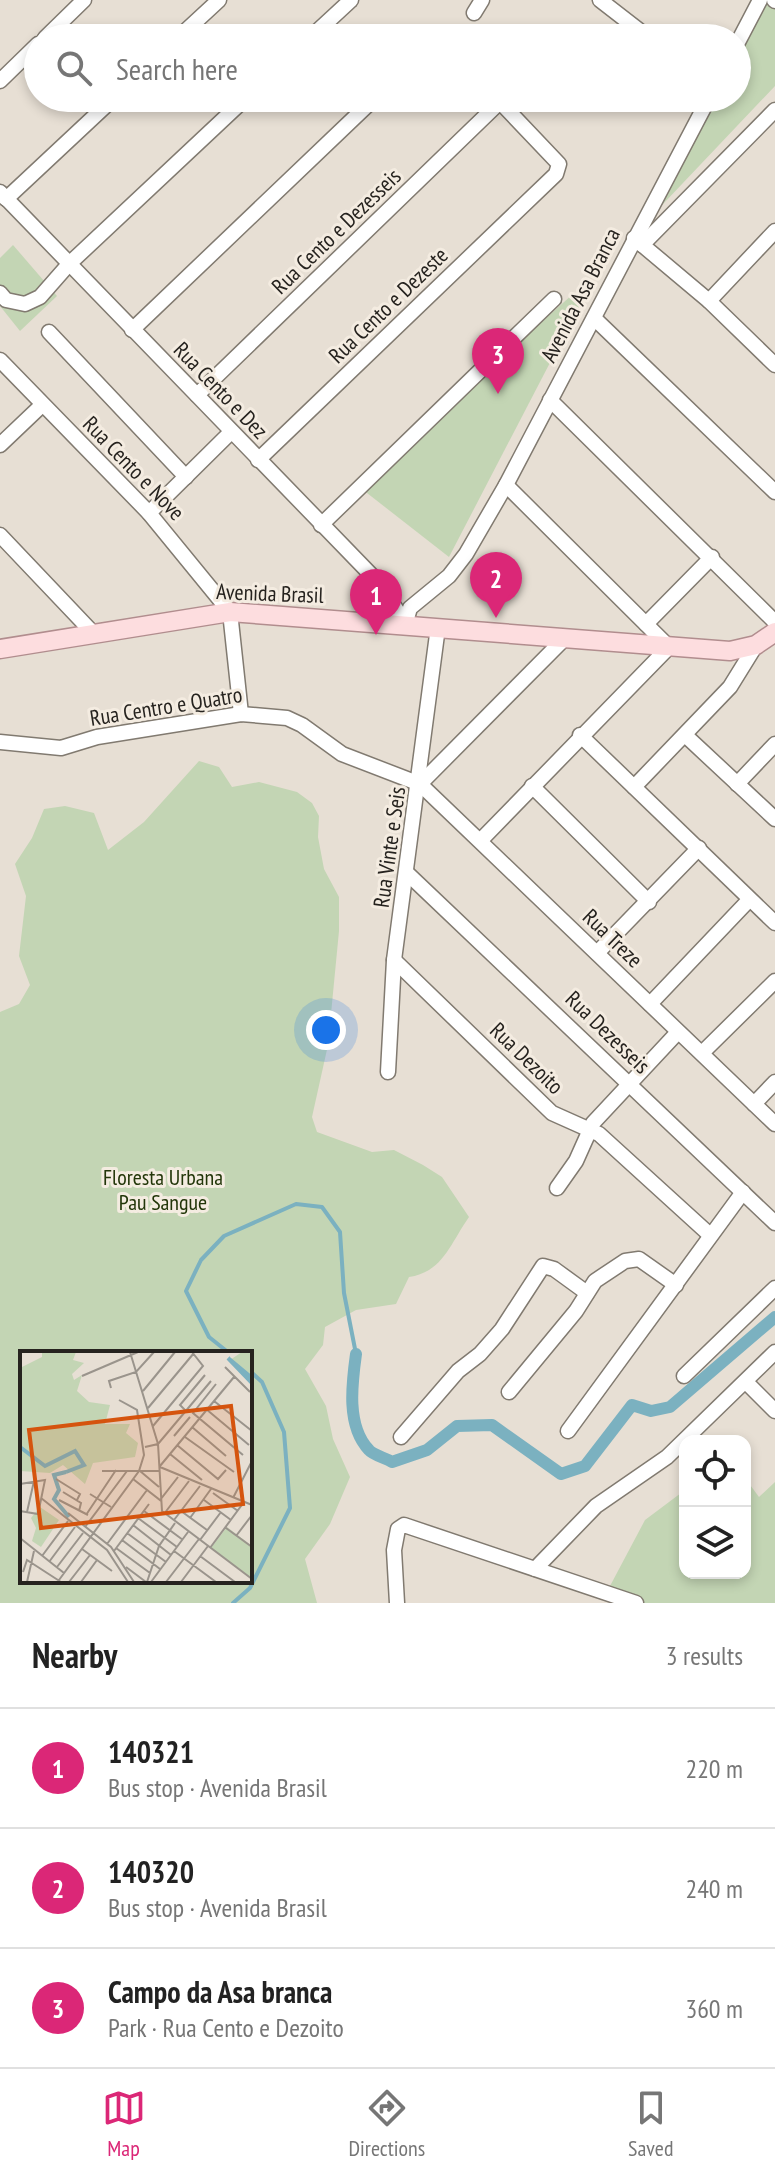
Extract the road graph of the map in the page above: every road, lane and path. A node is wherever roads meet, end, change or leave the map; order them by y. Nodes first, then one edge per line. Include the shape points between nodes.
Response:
1 (84, 0) edge
2 (219, 0) edge
3 (351, 0) edge
4 (600, 0) edge
5 (760, 0) edge
6 (59, 24) edge
7 (193, 24) edge
8 (325, 24) edge
9 (631, 24) edge
10 (747, 24) edge
11 (24, 58) edge
12 (0, 81) edge
13 (775, 110) edge
14 (98, 112) edge
15 (231, 112) edge
16 (360, 112) edge
17 (491, 112) edge
18 (514, 112) edge
19 (702, 112) edge
20 (3, 195) edge
21 (775, 231) edge
22 (638, 242) junction
23 (69, 264) junction
24 (0, 293) edge
25 (554, 299) dead end
26 (709, 301) junction
27 (594, 318) junction
28 (132, 330) junction
29 (49, 332) dead end
30 (0, 360) edge
31 (775, 363) edge
32 (197, 395) junction
33 (550, 400) junction
34 (42, 405) junction
35 (231, 432) junction
36 (0, 445) edge
37 (258, 460) junction
38 (186, 477) junction
39 (506, 485) junction
40 (775, 492) edge
41 (149, 513) junction
42 (321, 525) junction
43 (0, 535) edge
44 (712, 557) junction
45 (230, 612) junction
46 (775, 622) edge
47 (646, 624) junction
48 (402, 625) junction
49 (438, 627) junction
50 (775, 632) edge
51 (94, 634) junction
52 (565, 638) junction
53 (756, 645) junction
54 (669, 647) junction
55 (0, 649) edge
56 (241, 714) junction
57 (580, 735) junction
58 (685, 735) junction
59 (0, 742) edge
60 (775, 744) edge
61 (420, 784) junction
62 (737, 784) junction
63 (532, 786) junction
64 (634, 787) junction
65 (775, 819) edge
66 (481, 840) junction
67 (699, 848) junction
68 (408, 874) junction
69 (749, 900) junction
70 (649, 902) junction
71 (775, 923) edge
72 (597, 953) junction
73 (394, 960) junction
74 (775, 981) edge
75 (650, 1004) junction
76 (678, 1032) junction
77 (702, 1053) junction
78 (388, 1072) dead end
79 (775, 1082) edge
80 (630, 1084) junction
81 (754, 1104) junction
82 (775, 1124) edge
83 (590, 1129) junction
84 (557, 1188) dead end
85 (743, 1192) junction
86 (775, 1223) edge
87 (710, 1235) junction
88 (676, 1285) junction
89 (775, 1288) edge
90 (587, 1293) junction
91 (775, 1352) edge
92 (684, 1376) dead end
93 (746, 1382) junction
94 (509, 1392) dead end
95 (775, 1411) edge
96 (568, 1431) dead end
97 (401, 1437) dead end
98 (535, 1569) junction
99 (397, 1603) edge
100 (636, 1603) edge

1 - 6 street
2 - 7 street
3 - 8 street
4 - 9 street
5 - 10 street
11 - 12 street
13 - 22 street
14 - 20 street
15 - 23 street
16 - 28 street
17 - 32 street, Rua Cento e Dezesseis
18 - 37 street, Rua Cento e Dezeste via 559,164 556,174
19 - 22 street, Avenida Asa Branca
20 - 23 street, Rua Cento e Dez
21 - 26 street
22 - 26 street
22 - 27 street, Avenida Asa Branca
23 - 24 street via 40,297 25,304
23 - 28 street, Rua Cento e Dez
25 - 42 street
26 - 31 street
27 - 33 street, Avenida Asa Branca
27 - 40 street
28 - 32 street, Rua Cento e Dez
29 - 38 street
30 - 34 street, Rua Cento e Nove
32 - 35 street, Rua Cento e Dez
33 - 39 street, Avenida Asa Branca
33 - 44 street
34 - 36 street
34 - 41 street, Rua Cento e Nove
35 - 37 street, Rua Cento e Dez
35 - 38 street
37 - 42 street, Rua Cento e Dez
38 - 41 street
39 - 47 street
39 - 48 street, Avenida Asa Branca via 466,554 449,576 410,608
41 - 45 street, Rua Cento e Nove
42 - 48 street, Rua Cento e Dez via 392,597
43 - 51 street
44 - 46 street
44 - 47 street
45 - 48 main road, Avenida Brasil
45 - 51 main road, Avenida Brasil
45 - 56 street
47 - 54 street
48 - 49 main road, Avenida Brasil
49 - 52 main road, Avenida Brasil
49 - 61 street, Rua Vinte e Seis
50 - 53 main road, Avenida Brasil
51 - 55 main road, Avenida Brasil
52 - 54 main road, Avenida Brasil
52 - 61 street
53 - 54 main road, Avenida Brasil via 730,651
53 - 58 street via 744,670
54 - 57 street
56 - 59 street, Rua Centro e Quatro via 97,737 61,748
56 - 61 street, Rua Centro e Quatro via 287,718 342,754
57 - 63 street
57 - 64 street
58 - 62 street
58 - 64 street
60 - 62 street
61 - 66 street, Rua Treze
61 - 68 street, Rua Vinte e Seis
62 - 65 street
63 - 66 street
63 - 70 street
64 - 67 street
66 - 72 street, Rua Treze
67 - 69 street
67 - 70 street
68 - 73 street, Rua Vinte e Seis
68 - 80 street, Rua Dezesseis
69 - 71 street
69 - 75 street
70 - 72 street
72 - 75 street, Rua Treze
73 - 78 street, Rua Vinte e Seis
73 - 83 street, Rua Dezoito via 552,1113
74 - 77 street
75 - 76 street, Rua Treze
76 - 77 street, Rua Treze
76 - 80 street
77 - 81 street, Rua Treze
79 - 81 street
80 - 83 street
80 - 85 street, Rua Dezesseis
81 - 82 street, Rua Treze
83 - 84 street
83 - 87 street, Rua Dezoito
85 - 86 street, Rua Dezesseis
85 - 87 street
87 - 88 street
88 - 90 street via 634,1259 595,1281
88 - 96 street
89 - 92 street
90 - 94 street
90 - 97 street via 543,1266 495,1337
91 - 93 street
93 - 95 street
93 - 98 street via 667,1457 596,1506
98 - 99 street via 401,1526
98 - 100 street

